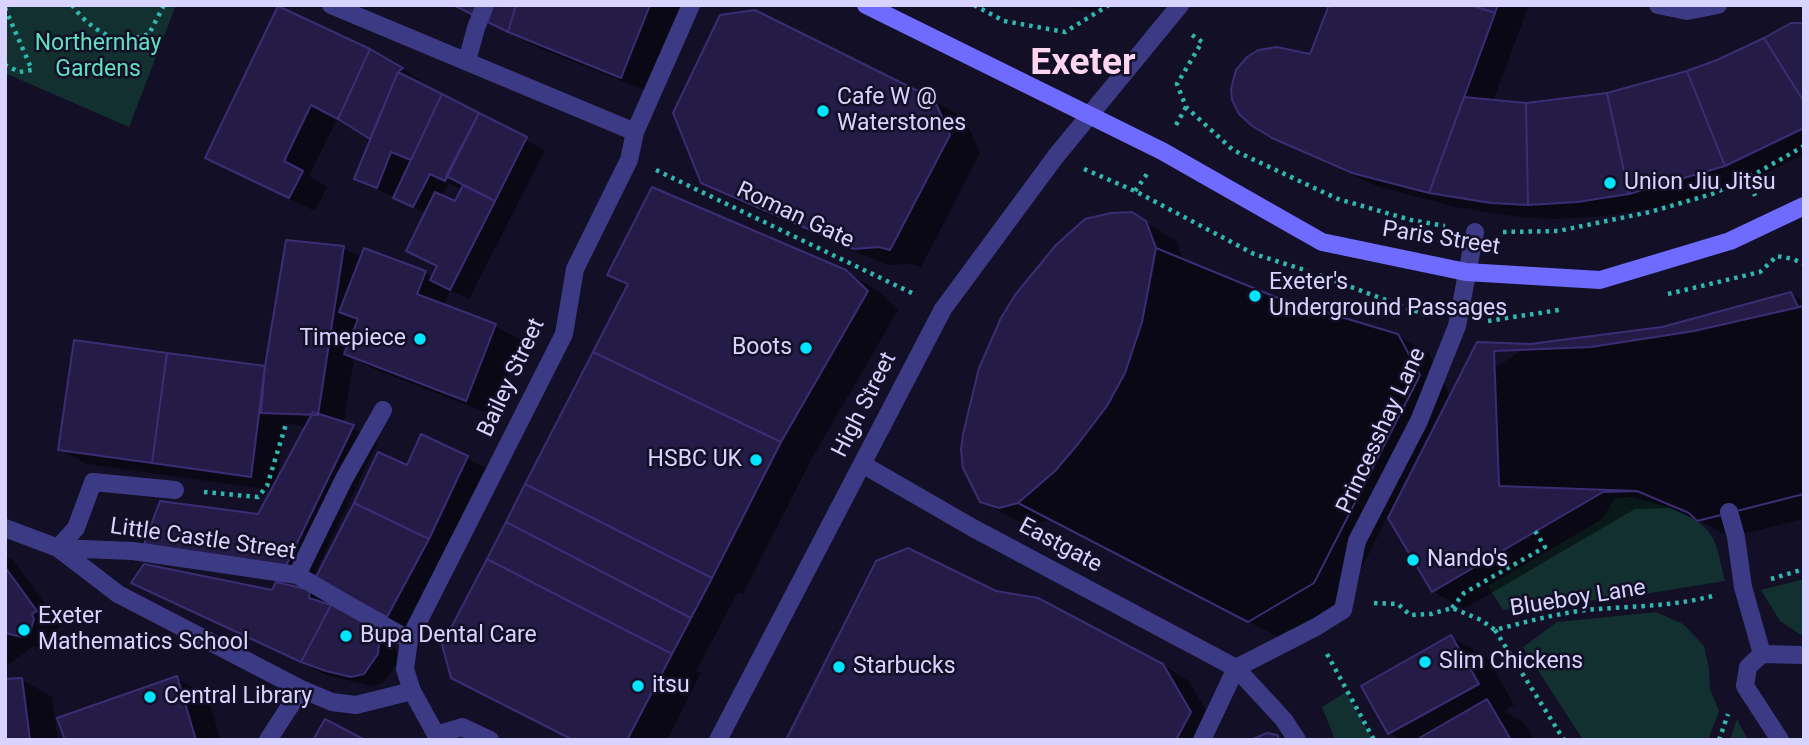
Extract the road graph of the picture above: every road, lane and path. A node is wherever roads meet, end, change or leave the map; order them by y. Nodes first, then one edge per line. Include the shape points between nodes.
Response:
1 (72, 5) edge
2 (164, 5) edge
3 (331, 5) edge
4 (485, 5) edge
5 (691, 5) edge
6 (866, 5) edge
7 (974, 5) edge
8 (1109, 5) edge
9 (1658, 5) edge
10 (1718, 5) edge
11 (5, 8) edge
12 (1175, 11) edge
13 (467, 61) junction
14 (5, 65) edge
15 (1090, 116) junction
16 (635, 132) junction
17 (1804, 146) edge
18 (629, 160) junction
19 (1804, 206) edge
20 (1475, 232) junction
21 (1466, 272) junction
22 (943, 309) junction
23 (383, 410) dead end
24 (286, 424) dead end
25 (862, 464) junction
26 (175, 489) joint
27 (1729, 512) dead end
28 (5, 528) edge
29 (1535, 531) dead end
30 (58, 548) junction
31 (297, 575) junction
32 (1743, 587) junction
33 (1452, 608) junction
34 (1343, 610) junction
35 (1316, 627) junction
36 (1495, 630) junction
37 (409, 640) junction
38 (1762, 654) junction
39 (1804, 655) edge
40 (1236, 668) junction
41 (301, 689) junction
42 (412, 691) junction
43 (438, 737) edge
44 (268, 740) edge
45 (490, 740) edge
46 (718, 740) edge
47 (1202, 740) edge
48 (1297, 740) edge
49 (1374, 740) edge
50 (1564, 740) edge
51 (1780, 740) edge

1 - 2 path via 99,31 124,41 149,34
3 - 13 street
4 - 13 street
5 - 16 street, Bailey Street
6 - 15 main road, Paris Street
7 - 8 path via 1004,21 1065,32
9 - 10 street via 1687,11
11 - 14 path via 32,70 19,72
12 - 15 street, High Street
12 - 20 path via 1202,43 1177,83 1186,107 1233,150 1338,198 1411,220
13 - 16 street
15 - 21 main road, Paris Street via 1162,151 1322,242
15 - 22 street, High Street
16 - 18 street, Bailey Street
17 - 20 path via 1712,194 1650,212 1558,231
18 - 22 path, Roman Gate via 865,268
18 - 37 street, Bailey Street via 575,269 564,334
19 - 21 main road, Paris Street via 1730,241 1600,280
20 - 21 street, Princesshay Lane
21 - 34 street, Princesshay Lane via 1457,326 1419,421 1357,541
22 - 25 street, High Street
23 - 31 street
24 - 26 path via 267,486 258,498
25 - 40 street, Eastgate
25 - 46 street, High Street
26 - 30 street via 93,482 76,528
27 - 32 street
28 - 30 street
29 - 33 path via 1545,547 1464,593
30 - 31 street, Little Castle Street via 133,551
30 - 41 street via 118,594
31 - 37 street, Little Castle Street
32 - 36 path, Blueboy Lane via 1694,601 1584,611
32 - 38 street
33 - 34 path via 1410,615 1398,604 1381,603
33 - 36 path, Blueboy Lane
34 - 35 street
35 - 40 street
35 - 49 path
36 - 50 path
37 - 42 street, Bailey Street via 405,669
38 - 39 street
38 - 51 street via 1748,667 1745,686
40 - 47 street
40 - 48 street, Eastgate
41 - 42 street via 331,702 356,705
41 - 44 street
42 - 43 street
43 - 45 street via 462,727

